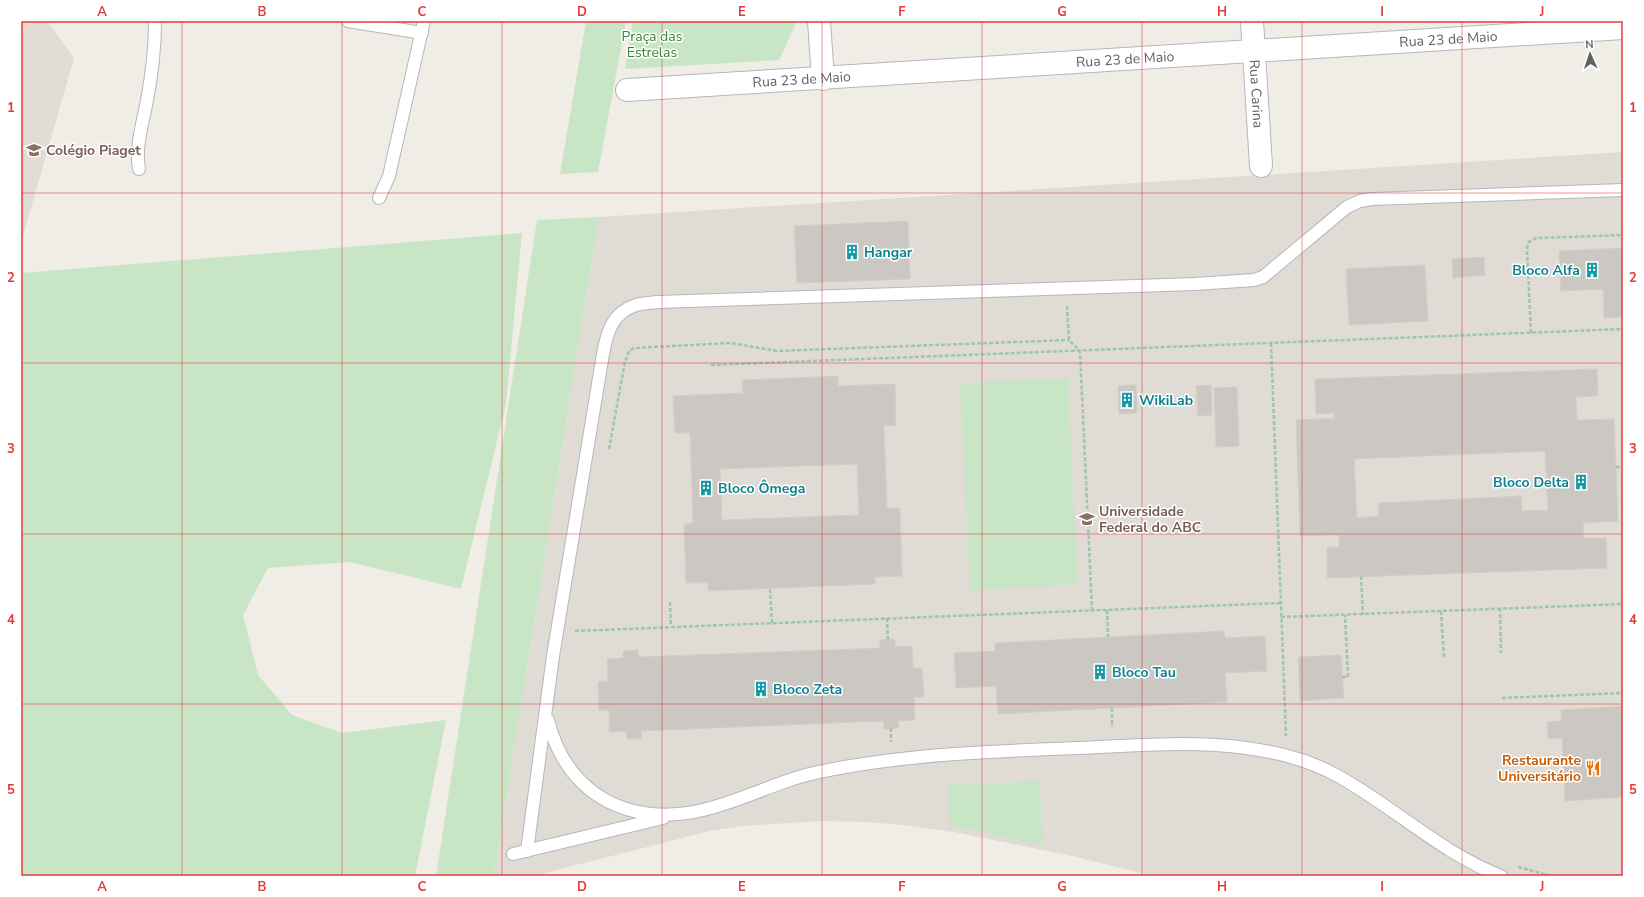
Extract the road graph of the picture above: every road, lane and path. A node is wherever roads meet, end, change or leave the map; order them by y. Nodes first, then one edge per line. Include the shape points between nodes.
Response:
1 (155, 21) edge
2 (348, 21) edge
3 (424, 21) edge
4 (819, 21) edge
5 (1252, 21) edge
6 (1623, 28) edge
7 (1472, 29) edge
8 (422, 33) junction
9 (1254, 51) junction
10 (823, 78) junction
11 (627, 90) dead end
12 (1261, 166) dead end
13 (139, 169) dead end
14 (1623, 190) edge
15 (379, 198) dead end
16 (1623, 234) edge
17 (1066, 288) junction
18 (1623, 330) edge
19 (1531, 333) junction
20 (1069, 340) junction
21 (1271, 343) junction
22 (1080, 351) junction
23 (711, 365) dead end
24 (608, 455) dead end
25 (1616, 467) dead end
26 (1623, 467) edge
27 (1361, 576) dead end
28 (770, 589) dead end
29 (670, 602) dead end
30 (1280, 603) junction
31 (1623, 604) edge
32 (1500, 608) junction
33 (1092, 610) junction
34 (1107, 610) junction
35 (1441, 611) junction
36 (1363, 614) junction
37 (1345, 615) junction
38 (1281, 617) junction
39 (887, 618) junction
40 (772, 623) junction
41 (576, 624) dead end
42 (671, 626) junction
43 (575, 631) junction
44 (574, 635) dead end
45 (1108, 637) dead end
46 (888, 640) dead end
47 (1501, 653) dead end
48 (1444, 658) dead end
49 (1342, 677) dead end
50 (1623, 693) edge
51 (1502, 698) dead end
52 (546, 713) junction
53 (891, 728) dead end
54 (1286, 741) dead end
55 (886, 745) dead end
56 (674, 815) junction
57 (527, 851) junction
58 (513, 854) dead end
59 (1513, 865) dead end
60 (1501, 876) edge
61 (1552, 876) edge

1 - 13 lane via 150,84 136,156
2 - 8 lane
3 - 8 lane
4 - 10 street
5 - 9 street, Rua Carina
6 - 7 street, Rua 23 de Maio
7 - 9 street, Rua 23 de Maio
8 - 15 lane via 389,176
9 - 10 street, Rua 23 de Maio
9 - 12 street, Rua Carina
10 - 11 street, Rua 23 de Maio
14 - 17 lane via 1366,200 1347,207 1259,279
16 - 19 path via 1537,238 1529,241 1527,250
17 - 20 path
17 - 52 lane via 658,302 637,304 618,316 607,332 603,354 553,656
18 - 19 path
19 - 21 path
20 - 22 path
20 - 24 path via 777,351 731,343 634,348 629,351 625,362
21 - 22 path
21 - 30 path
22 - 23 path
22 - 33 path
25 - 26 path
27 - 36 path
28 - 40 path
29 - 42 path
30 - 34 path
30 - 38 path
31 - 32 path
32 - 35 path
32 - 47 path
33 - 34 path
33 - 39 path
34 - 45 path
35 - 36 path
35 - 48 path
36 - 37 path
37 - 38 path
37 - 49 path via 1348,677
38 - 54 path
39 - 40 path
39 - 46 path
40 - 42 path
41 - 43 path
42 - 43 path
43 - 44 path
50 - 51 path
52 - 56 lane via 559,754 586,787 609,802 626,809
52 - 57 lane
53 - 55 path via 892,745
56 - 57 lane
56 - 60 lane via 706,810 810,774 837,768 985,752 1190,744 1226,746 1286,757 1335,774 1449,848
57 - 58 lane
59 - 61 path

